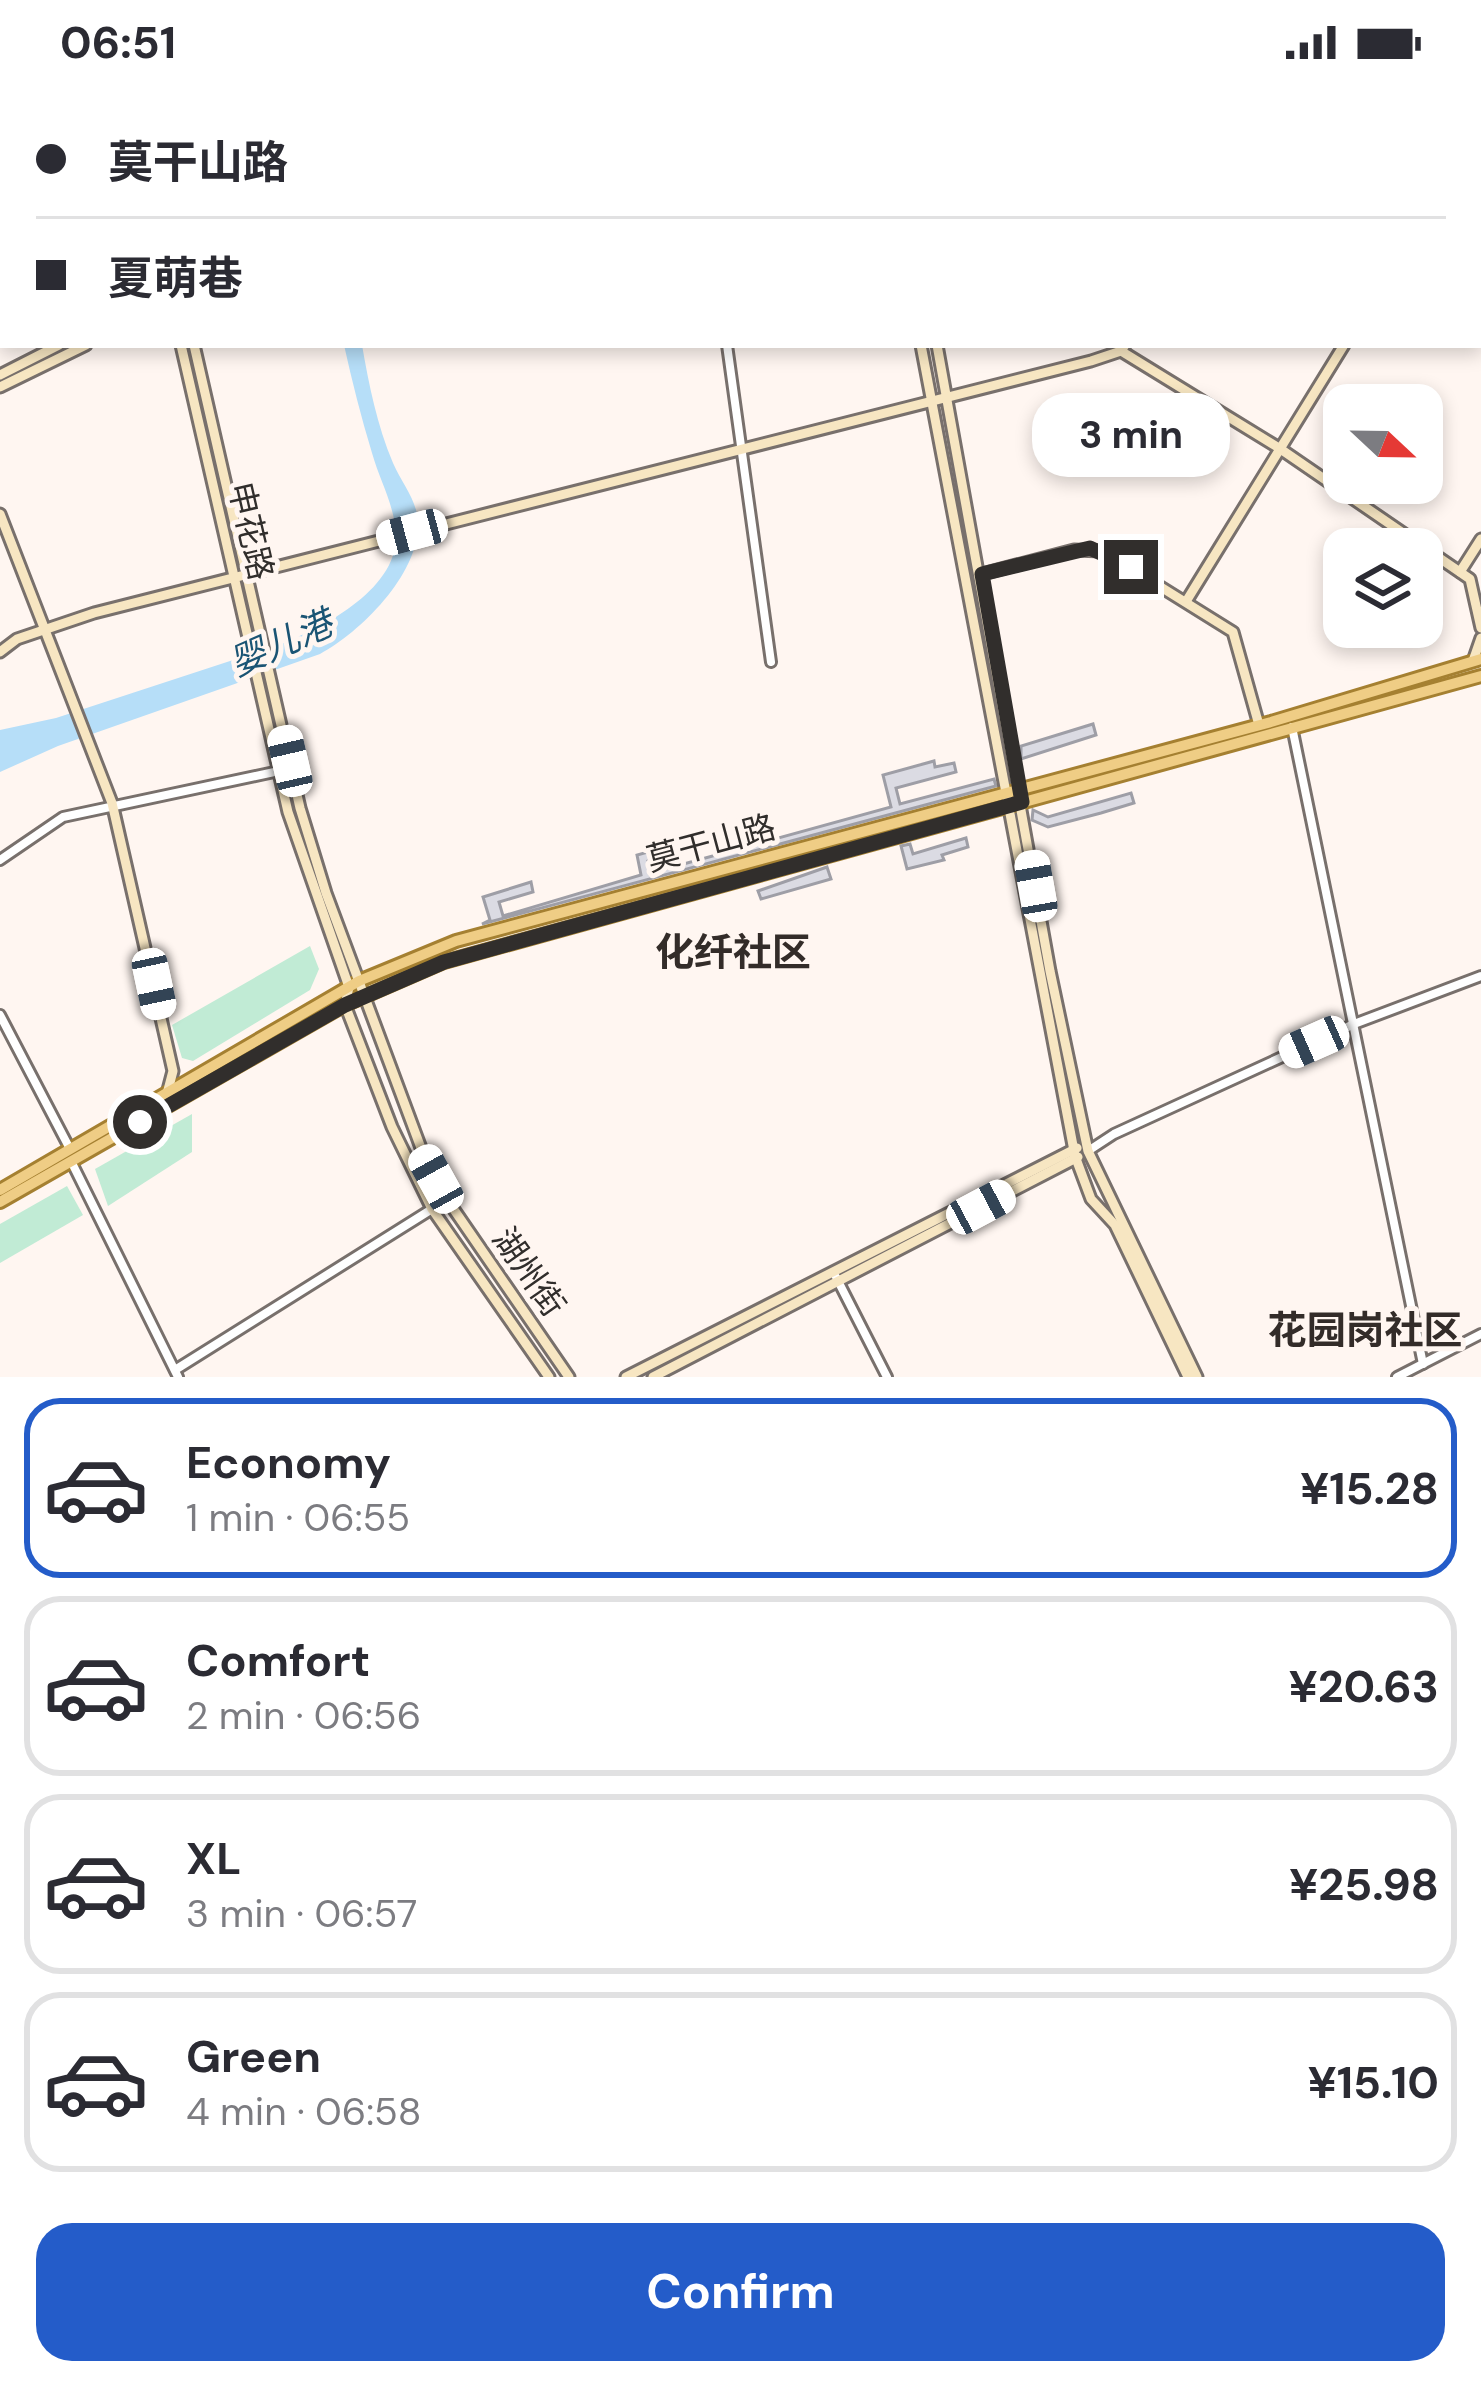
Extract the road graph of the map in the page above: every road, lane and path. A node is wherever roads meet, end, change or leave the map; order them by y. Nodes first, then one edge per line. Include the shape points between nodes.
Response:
1 (53, 348) edge
2 (80, 348) edge
3 (182, 348) edge
4 (195, 348) edge
5 (727, 348) edge
6 (922, 348) edge
7 (939, 348) edge
8 (1123, 348) edge
9 (1342, 348) edge
10 (0, 375) edge
11 (0, 387) edge
12 (947, 397) junction
13 (932, 401) junction
14 (744, 448) junction
15 (1279, 448) junction
16 (0, 514) edge
17 (1481, 539) edge
18 (1460, 572) junction
19 (246, 574) junction
20 (982, 574) junction
21 (234, 579) junction
22 (1187, 599) junction
23 (1481, 628) edge
24 (43, 630) junction
25 (1481, 638) edge
26 (257, 647) junction
27 (0, 652) edge
28 (1477, 660) edge
29 (771, 662) dead end
30 (1481, 676) edge
31 (266, 683) junction
32 (1259, 725) junction
33 (1291, 726) junction
34 (279, 771) junction
35 (1013, 797) junction
36 (112, 803) junction
37 (0, 860) edge
38 (1481, 976) edge
39 (354, 984) junction
40 (365, 996) junction
41 (345, 1005) junction
42 (0, 1015) edge
43 (1354, 1024) junction
44 (173, 1071) junction
45 (189, 1078) junction
46 (168, 1090) junction
47 (1088, 1151) junction
48 (1075, 1152) junction
49 (70, 1155) junction
50 (0, 1190) edge
51 (0, 1202) edge
52 (432, 1209) junction
53 (1118, 1223) junction
54 (835, 1277) junction
55 (1481, 1334) edge
56 (1423, 1364) junction
57 (177, 1374) edge
58 (549, 1377) edge
59 (569, 1377) edge
60 (626, 1377) edge
61 (653, 1377) edge
62 (887, 1377) edge
63 (1188, 1377) edge
64 (1197, 1377) edge
65 (1397, 1377) edge

1 - 10 street
2 - 11 street
3 - 21 street, 申花路
4 - 19 street, 申花路
5 - 14 street
6 - 13 street
7 - 12 street
8 - 12 street
8 - 15 street
9 - 15 street
12 - 13 street
12 - 20 street
13 - 14 street
13 - 35 street
14 - 19 street
14 - 29 street
15 - 18 street
15 - 22 street
16 - 24 street
17 - 18 street
18 - 23 street via 1470,579
19 - 21 street
19 - 26 street, 申花路
20 - 22 street via 1090,548
20 - 35 street
21 - 24 street
21 - 26 street, 申花路
22 - 32 street via 1233,632
24 - 27 street
24 - 36 street
25 - 28 street
26 - 31 street, 申花路
28 - 32 main road, 莫干山路
30 - 33 main road, 莫干山路
31 - 34 street, 申花路
31 - 39 street, 申花路
32 - 35 main road, 莫干山路
33 - 35 main road, 莫干山路
33 - 43 street
34 - 36 street
34 - 39 street, 申花路 via 301,855
35 - 39 main road, 莫干山路 via 474,935
35 - 40 main road, 莫干山路 via 502,943
35 - 47 street
35 - 48 street
36 - 37 street via 63,817
36 - 44 street
38 - 43 street
39 - 40 street, 申花路
39 - 41 street
39 - 45 main road, 莫干山路
40 - 41 main road, 莫干山路
40 - 59 street, 湖州街 via 448,1201
41 - 49 main road, 莫干山路
41 - 52 street, 湖州街
42 - 49 street
43 - 47 street
43 - 56 street
44 - 45 street
44 - 46 street
45 - 46 main road, 莫干山路
46 - 49 main road, 莫干山路
47 - 48 street
47 - 53 street
48 - 53 street via 1091,1199
48 - 54 street
49 - 50 main road, 莫干山路
49 - 51 main road, 莫干山路
49 - 57 street
52 - 57 street
52 - 58 street, 湖州街
53 - 63 street
53 - 64 street
54 - 60 street
54 - 61 street
54 - 62 street
55 - 56 street
56 - 65 street

